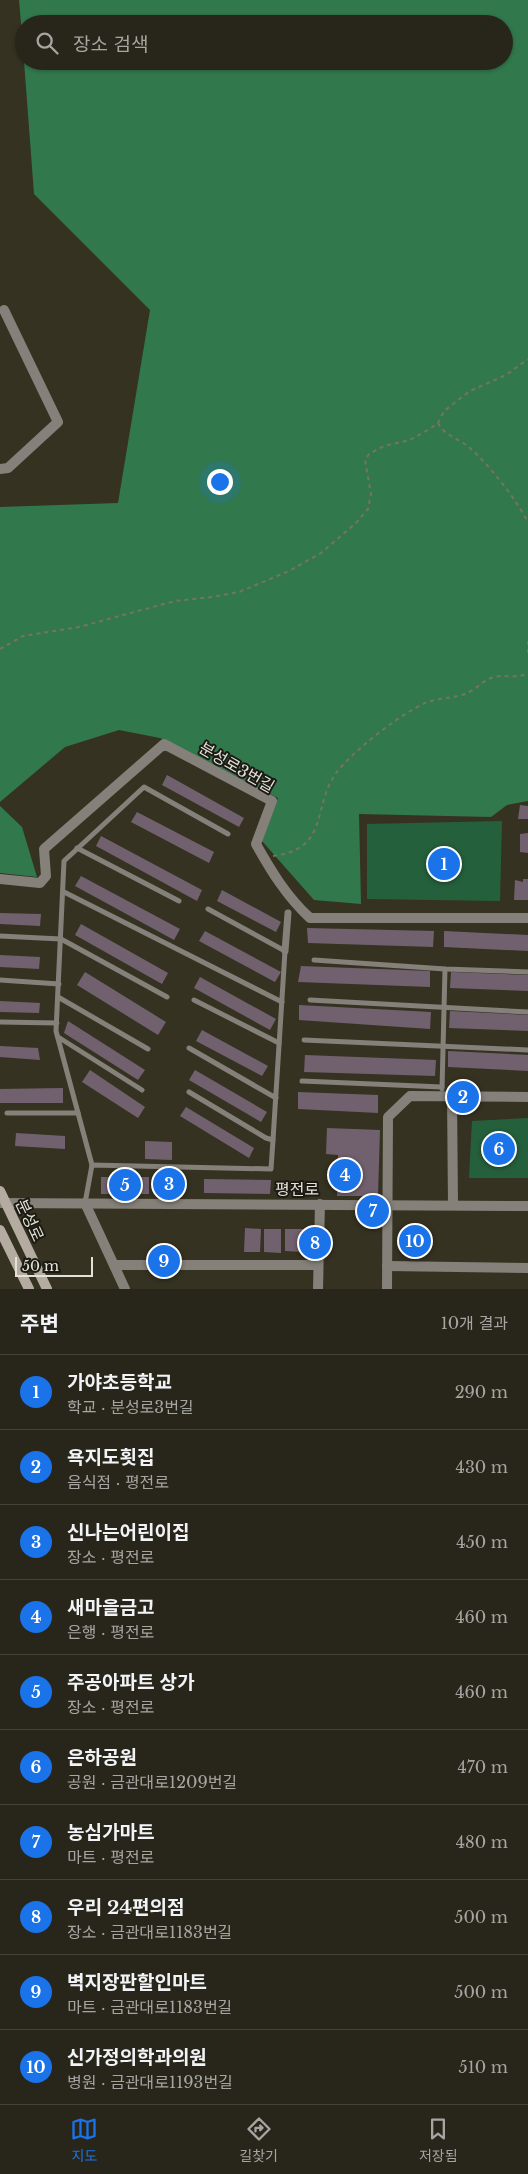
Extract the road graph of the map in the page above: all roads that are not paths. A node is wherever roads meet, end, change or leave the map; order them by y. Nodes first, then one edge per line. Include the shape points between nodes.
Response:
1 (4, 310) dead end
2 (0, 469) edge
3 (228, 834) dead end
4 (77, 848) junction
5 (0, 880) edge
6 (64, 892) junction
7 (178, 902) dead end
8 (208, 909) dead end
9 (288, 913) dead end
10 (528, 918) edge
11 (0, 936) edge
12 (61, 939) junction
13 (285, 951) junction
14 (314, 960) dead end
15 (445, 969) junction
16 (528, 972) edge
17 (0, 980) edge
18 (59, 984) junction
19 (58, 996) junction
20 (167, 997) dead end
21 (194, 1000) dead end
22 (310, 1000) dead end
23 (282, 1002) junction
24 (444, 1008) junction
25 (528, 1012) edge
26 (0, 1022) edge
27 (57, 1023) junction
28 (58, 1037) junction
29 (304, 1040) dead end
30 (279, 1043) junction
31 (189, 1048) dead end
32 (443, 1048) junction
33 (148, 1050) dead end
34 (528, 1050) edge
35 (302, 1081) dead end
36 (142, 1090) dead end
37 (189, 1092) dead end
38 (446, 1093) junction
39 (528, 1097) edge
40 (276, 1098) junction
41 (78, 1113) junction
42 (7, 1114) dead end
43 (273, 1140) junction
44 (92, 1165) junction
45 (0, 1190) edge
46 (3, 1202) edge
47 (85, 1203) junction
48 (320, 1204) junction
49 (387, 1204) junction
50 (453, 1205) junction
51 (528, 1206) edge
52 (0, 1230) edge
53 (114, 1265) junction
54 (318, 1265) junction
55 (387, 1266) junction
56 (528, 1268) edge
57 (29, 1289) edge
58 (47, 1289) edge
59 (125, 1289) edge
60 (318, 1289) edge
61 (387, 1289) edge

1 - 2 street via 58,422 8,468
3 - 4 lane via 144,787
4 - 6 lane via 64,861
4 - 7 lane
5 - 10 street, 분성로3번길 via 40,883 46,876 44,849 164,744 272,801 256,844 275,877 310,918
6 - 12 lane
6 - 23 lane
8 - 13 lane
9 - 13 street
11 - 12 lane
12 - 18 lane
12 - 20 lane
13 - 23 lane
14 - 15 lane
15 - 16 lane
15 - 24 lane
17 - 18 lane
18 - 19 lane
19 - 27 lane
19 - 33 lane
21 - 30 lane
22 - 24 lane
23 - 30 lane
24 - 25 lane
24 - 32 lane
26 - 27 lane
27 - 28 lane
28 - 36 lane
28 - 41 lane
29 - 32 lane
30 - 40 lane
31 - 40 lane
32 - 34 lane
32 - 38 lane
35 - 38 lane
37 - 43 lane
38 - 39 street
38 - 49 street via 410,1096 388,1117
38 - 50 street
40 - 43 lane
41 - 42 lane
41 - 44 lane
43 - 44 lane via 271,1170
44 - 47 lane
45 - 46 main road, 분성로
46 - 47 street, 평전로
46 - 58 main road, 분성로
47 - 48 street, 평전로
47 - 53 street
48 - 49 street, 평전로
48 - 54 street
49 - 50 street, 평전로
49 - 55 street
50 - 51 street, 평전로
52 - 57 main road, 분성로
53 - 54 street
53 - 59 street
54 - 60 street
55 - 56 street
55 - 61 street

